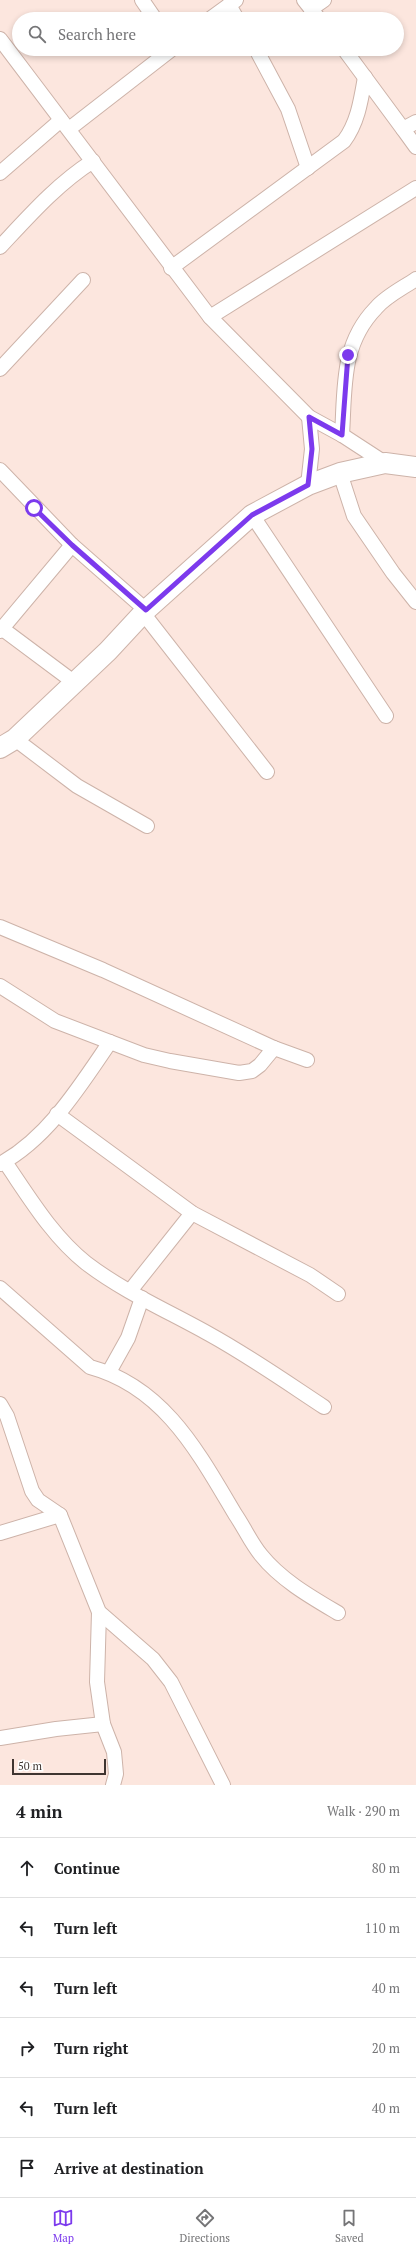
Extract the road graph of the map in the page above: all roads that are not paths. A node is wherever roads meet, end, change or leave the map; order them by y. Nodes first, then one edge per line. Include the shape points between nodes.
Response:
1 (142, 0) edge
2 (324, 0) edge
3 (232, 2) edge
4 (311, 9) edge
5 (150, 12) edge
6 (219, 12) edge
7 (235, 12) edge
8 (0, 39) edge
9 (12, 55) edge
10 (13, 56) edge
11 (162, 56) edge
12 (260, 56) edge
13 (349, 56) edge
14 (365, 77) junction
15 (416, 122) edge
16 (65, 125) junction
17 (403, 128) junction
18 (416, 147) edge
19 (93, 161) junction
20 (308, 168) junction
21 (0, 174) edge
22 (416, 188) edge
23 (0, 247) edge
24 (171, 268) junction
25 (83, 280) dead end
26 (416, 280) edge
27 (210, 316) junction
28 (0, 370) edge
29 (309, 417) junction
30 (342, 435) junction
31 (385, 463) junction
32 (416, 467) edge
33 (0, 470) edge
34 (340, 472) junction
35 (308, 485) junction
36 (252, 515) junction
37 (72, 545) junction
38 (416, 602) edge
39 (144, 612) junction
40 (1, 629) edge
41 (75, 683) junction
42 (386, 716) dead end
43 (7, 744) edge
44 (267, 772) dead end
45 (147, 826) dead end
46 (0, 927) edge
47 (0, 986) edge
48 (110, 1042) junction
49 (274, 1048) junction
50 (307, 1060) dead end
51 (57, 1114) junction
52 (3, 1163) edge
53 (192, 1213) junction
54 (0, 1288) edge
55 (136, 1294) junction
56 (338, 1294) dead end
57 (109, 1372) junction
58 (0, 1404) edge
59 (324, 1407) dead end
60 (60, 1515) junction
61 (0, 1533) edge
62 (99, 1612) junction
63 (338, 1613) dead end
64 (103, 1724) junction
65 (0, 1738) edge
66 (113, 1785) edge
67 (223, 1785) edge

1 - 5 street
2 - 4 street
3 - 6 street
3 - 7 street
8 - 9 street
10 - 16 street
11 - 16 street
12 - 20 street via 288,110
13 - 14 street
14 - 17 street
14 - 20 street via 361,104 353,130 344,141
15 - 17 street
16 - 19 street
16 - 21 street
17 - 18 street
19 - 23 street via 44,200
19 - 24 street
20 - 24 street
22 - 27 street
24 - 27 street
25 - 28 street
26 - 30 street via 376,307 358,332 348,355
27 - 29 street
29 - 30 street
29 - 35 street via 312,449
30 - 31 street
31 - 32 street
31 - 34 street
33 - 37 street
34 - 35 street
34 - 38 street via 354,516
35 - 36 street
36 - 39 street
36 - 42 street
37 - 39 street
37 - 40 street
39 - 41 street
39 - 44 street
40 - 41 street
41 - 43 street
43 - 45 street
46 - 49 street via 103,970
47 - 48 street via 55,1022
48 - 49 street via 144,1055 239,1073 260,1065
48 - 51 street
49 - 50 street
51 - 52 street via 30,1143
51 - 53 street
52 - 55 street via 62,1240 86,1263
53 - 55 street
53 - 56 street via 310,1275
54 - 57 street via 90,1367
55 - 57 street via 128,1338
55 - 59 street via 210,1334
57 - 63 street via 138,1388 189,1440 261,1555 297,1588
58 - 60 street via 7,1416 32,1492 38,1500
60 - 61 street
60 - 62 street
62 - 64 street via 97,1682
62 - 67 street via 153,1659 171,1682
64 - 65 street
64 - 66 street via 114,1752 116,1774

